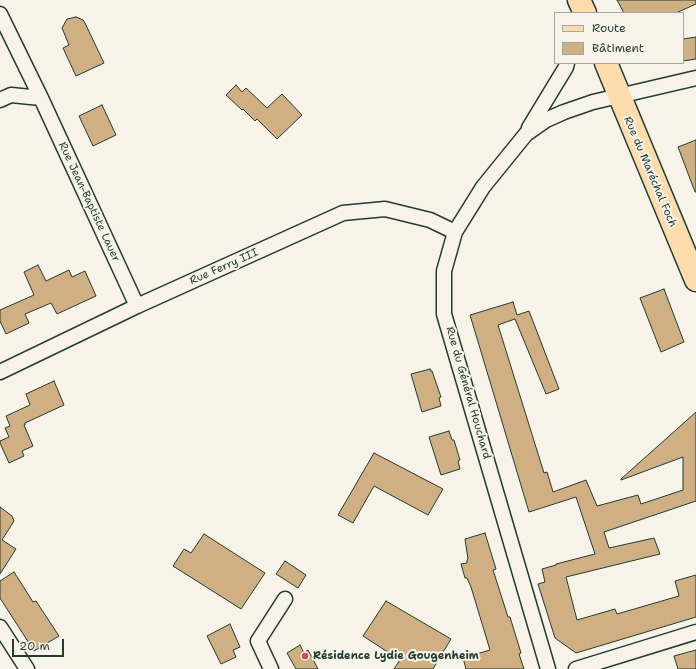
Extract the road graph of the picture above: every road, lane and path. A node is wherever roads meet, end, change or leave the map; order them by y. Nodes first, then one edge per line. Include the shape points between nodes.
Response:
1 (0, 14) edge
2 (567, 64) edge
3 (606, 64) edge
4 (696, 78) edge
5 (618, 96) junction
6 (41, 98) junction
7 (0, 100) edge
8 (526, 134) junction
9 (455, 232) junction
10 (696, 280) edge
11 (137, 306) junction
12 (0, 372) edge
13 (285, 599) dead end
14 (0, 627) edge
15 (696, 632) edge
16 (27, 669) edge
17 (271, 669) edge
18 (548, 669) edge
19 (576, 669) edge

1 - 6 street, Rue Jean-Baptiste Lauer
2 - 8 street, Rue du Général Houchard
3 - 5 main road, Rue du Maréchal Foch
4 - 5 street, Rue du Général Houchard
5 - 8 street, Rue du Général Houchard via 597,100 564,112 546,120
5 - 10 main road, Rue du Maréchal Foch
6 - 7 street via 11,95
6 - 11 street, Rue Jean-Baptiste Lauer
8 - 9 street, Rue du Général Houchard via 483,187
9 - 11 street, Rue Ferry III via 430,220 386,209 343,214
9 - 18 street, Rue du Général Houchard via 444,271 444,314
11 - 12 street, Rue Ferry III
13 - 17 street via 258,641
14 - 16 street
15 - 19 street

